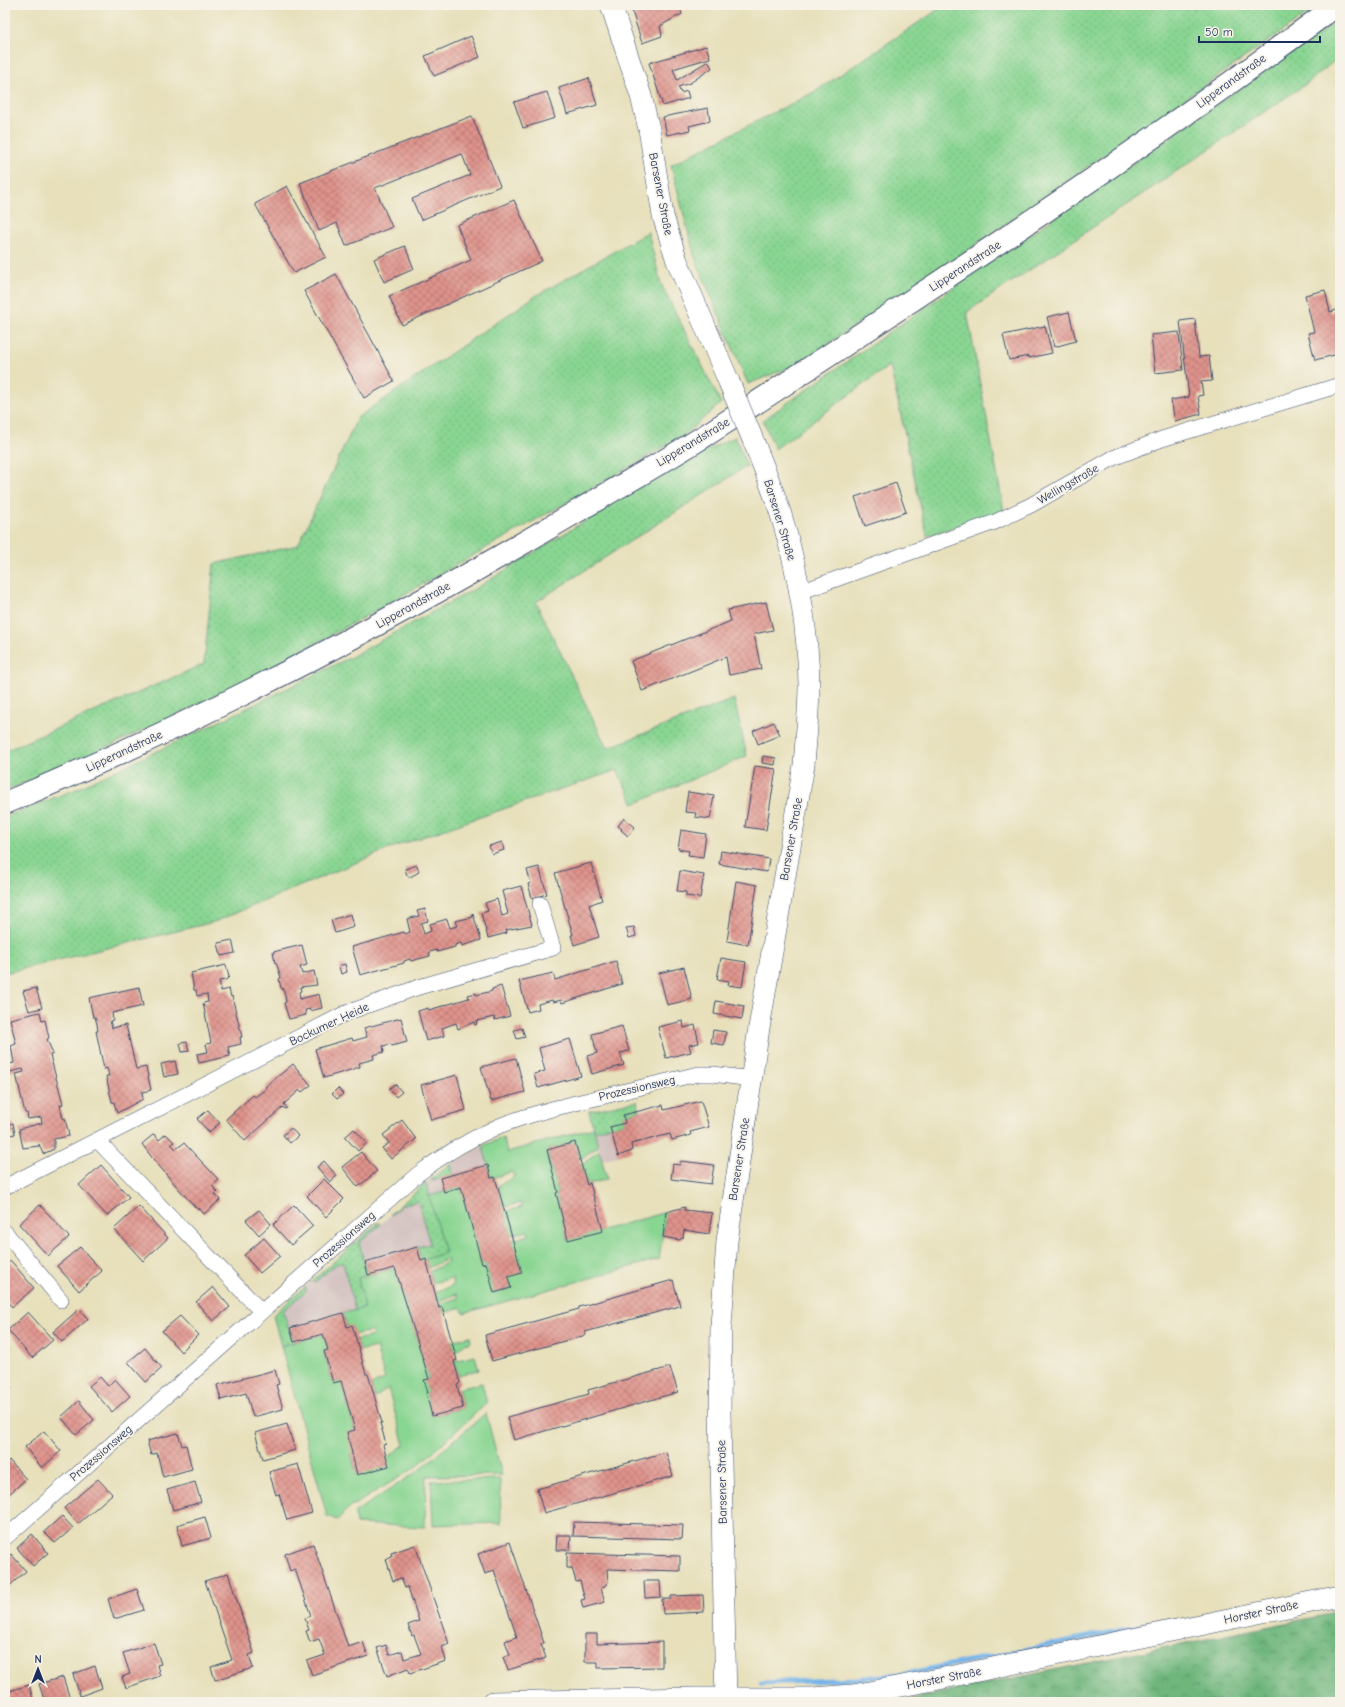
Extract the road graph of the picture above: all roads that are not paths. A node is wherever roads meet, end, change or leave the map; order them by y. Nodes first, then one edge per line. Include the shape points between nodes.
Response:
1 (611, 5) edge
2 (1337, 5) edge
3 (1340, 385) edge
4 (800, 592) junction
5 (5, 803) edge
6 (540, 904) dead end
7 (751, 1079) junction
8 (98, 1141) junction
9 (5, 1187) edge
10 (5, 1232) edge
11 (61, 1300) dead end
12 (261, 1311) junction
13 (5, 1538) edge
14 (1340, 1596) edge
15 (726, 1700) edge
16 (493, 1702) edge

1 - 4 street, Barsener Straße, bridge via 641,96 664,216 677,261 774,492
2 - 5 main road, Lipperandstraße via 1117,163 714,430 507,553 349,640 209,712 82,771
3 - 4 street, Wellingstraße via 1162,439 1113,458 1022,510 995,522
4 - 7 street, Barsener Straße via 809,683 808,722
6 - 8 street, Bockumer Heide via 553,948 420,987 346,1013
7 - 12 street, Prozessionsweg via 713,1074 685,1077 531,1115 474,1138 418,1174
7 - 15 street, Barsener Straße via 728,1228 721,1326 720,1413
8 - 9 street, Bockumer Heide
8 - 12 street
10 - 11 street
12 - 13 street, Prozessionsweg
14 - 15 street, Horster Straße via 947,1678 853,1695
15 - 16 street, Horster Straße

